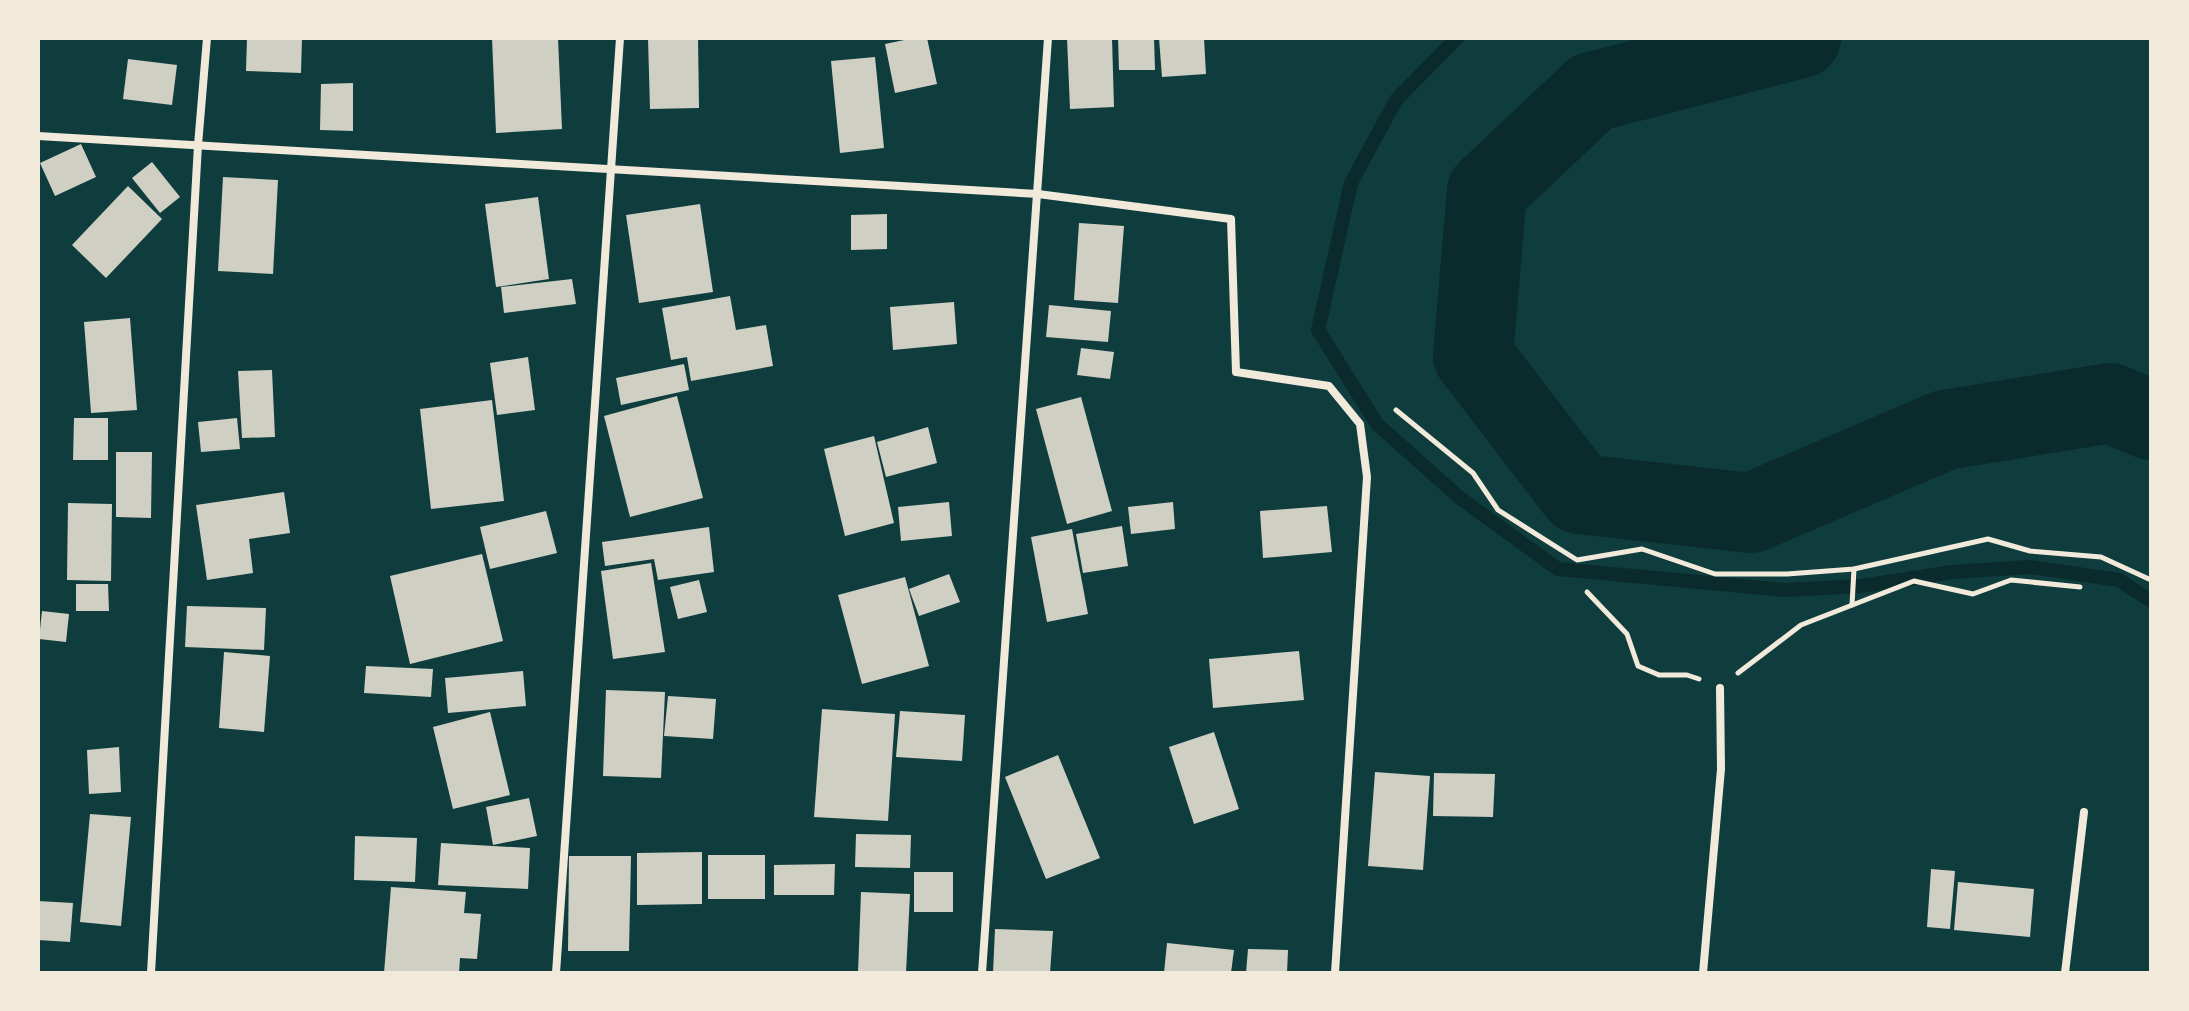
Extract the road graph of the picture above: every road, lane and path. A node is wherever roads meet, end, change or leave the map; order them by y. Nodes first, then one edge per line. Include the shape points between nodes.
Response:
1 (207, 38) edge
2 (620, 38) edge
3 (1048, 38) edge
4 (38, 136) edge
5 (198, 145) junction
6 (610, 169) junction
7 (1038, 194) junction
8 (1396, 410) dead end
9 (1854, 569) junction
10 (2151, 580) edge
11 (2080, 587) dead end
12 (1587, 592) dead end
13 (1852, 605) junction
14 (1720, 688) junction
15 (2084, 812) dead end
16 (151, 973) edge
17 (556, 973) edge
18 (982, 973) edge
19 (1335, 973) edge
20 (1703, 973) edge
21 (2065, 973) edge

1 - 5 street
2 - 6 street
3 - 7 street
4 - 5 street
5 - 6 street
5 - 16 street
6 - 7 street
6 - 17 street
7 - 18 street
7 - 19 street via 1231,219 1236,372 1329,386 1360,424 1367,477
8 - 9 path via 1473,473 1498,510 1577,560 1642,549 1715,574
9 - 10 path via 1988,539 2030,551 2101,557
9 - 13 path
11 - 13 path via 2011,580 1973,594 1914,581
12 - 14 path via 1627,634 1638,666 1659,675 1687,675
13 - 14 path via 1801,625
14 - 20 street via 1721,769
15 - 21 street

